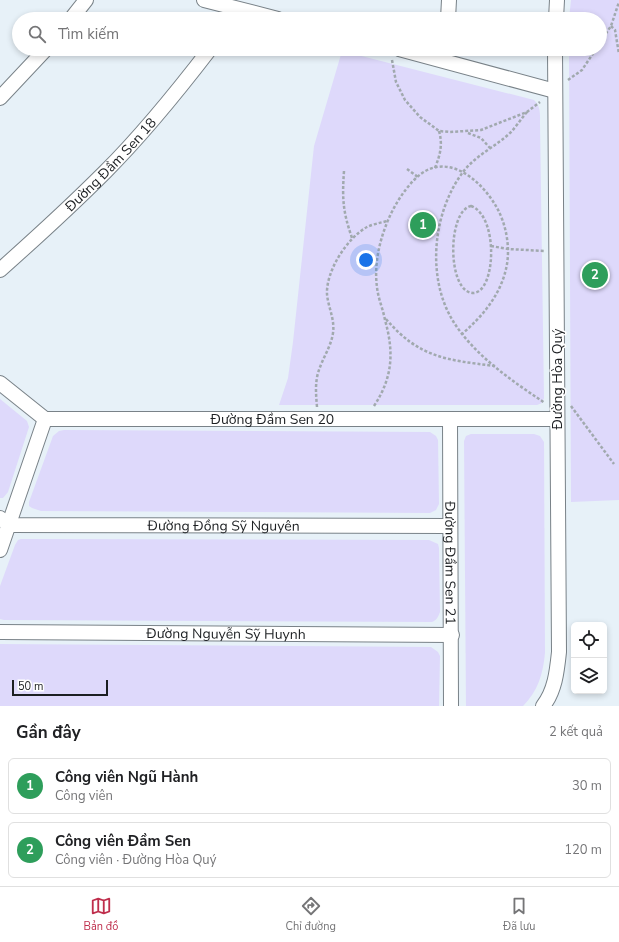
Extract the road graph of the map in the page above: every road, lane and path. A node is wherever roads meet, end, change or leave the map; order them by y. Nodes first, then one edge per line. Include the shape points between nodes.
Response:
1 (86, 0) edge
2 (204, 0) edge
3 (448, 0) edge
4 (557, 0) edge
5 (619, 2) edge
6 (77, 12) edge
7 (231, 12) edge
8 (448, 12) edge
9 (556, 12) edge
10 (611, 26) junction
11 (607, 32) edge
12 (619, 54) edge
13 (39, 56) edge
14 (204, 56) edge
15 (395, 56) edge
16 (452, 56) edge
17 (556, 56) edge
18 (591, 56) edge
19 (560, 87) junction
20 (0, 98) edge
21 (540, 102) dead end
22 (527, 112) junction
23 (439, 131) junction
24 (466, 132) junction
25 (490, 148) junction
26 (436, 168) junction
27 (407, 169) dead end
28 (344, 172) dead end
29 (463, 172) junction
30 (418, 177) junction
31 (388, 221) junction
32 (352, 238) junction
33 (491, 246) junction
34 (508, 249) junction
35 (545, 251) dead end
36 (0, 270) edge
37 (385, 317) junction
38 (462, 334) junction
39 (495, 366) junction
40 (0, 384) edge
41 (546, 403) dead end
42 (568, 403) dead end
43 (317, 410) dead end
44 (372, 410) dead end
45 (450, 419) junction
46 (557, 419) junction
47 (45, 420) junction
48 (614, 464) dead end
49 (4, 522) edge
50 (450, 526) junction
51 (0, 550) edge
52 (0, 632) edge
53 (452, 635) junction
54 (451, 706) edge
55 (543, 706) edge

1 - 6 street
2 - 7 street
3 - 8 street
4 - 9 street
5 - 10 path
10 - 11 path
10 - 12 path via 615,30
13 - 20 street
14 - 36 street, Đường Đầm Sen 18 via 106,171
15 - 23 path via 396,82 405,100 420,117
16 - 19 street
17 - 19 street, Đường Hòa Quý
18 - 19 path via 582,70
19 - 46 street, Đường Hòa Quý
21 - 22 path
22 - 24 path via 486,128
22 - 25 path via 510,133
23 - 24 path
23 - 26 path via 441,152
24 - 25 path via 485,140
25 - 29 path
26 - 29 path via 444,166
26 - 30 path
27 - 30 path
28 - 32 path via 342,203
29 - 34 path via 479,184 498,209 507,236
29 - 38 path via 451,192 442,215 436,248 438,279 445,304
30 - 31 path
31 - 32 path via 367,227
31 - 37 path via 381,238 376,271 377,288
32 - 43 path via 333,268 329,280 328,302 334,331 317,378
33 - 33 path via 491,237 485,220 474,207 467,207 459,219 453,242 456,271 466,291 476,293 484,284 491,263
33 - 34 path
34 - 35 path
34 - 38 path via 507,264 496,296 483,315
37 - 39 path via 404,338 424,351 446,359
37 - 44 path via 391,365 383,392
38 - 39 path
39 - 41 path
40 - 47 street
42 - 48 path
45 - 46 street, Đường Đầm Sen 20
45 - 47 street, Đường Đầm Sen 20
45 - 50 street, Đường Đầm Sen 21
46 - 55 street, Đường Hòa Quý via 559,652 555,680
47 - 49 street
49 - 50 street, Đường Đồng Sỹ Nguyên
49 - 51 street
50 - 53 street, Đường Đầm Sen 21
52 - 53 street, Đường Nguyễn Sỹ Huynh
53 - 54 street, Đường Đầm Sen 21

